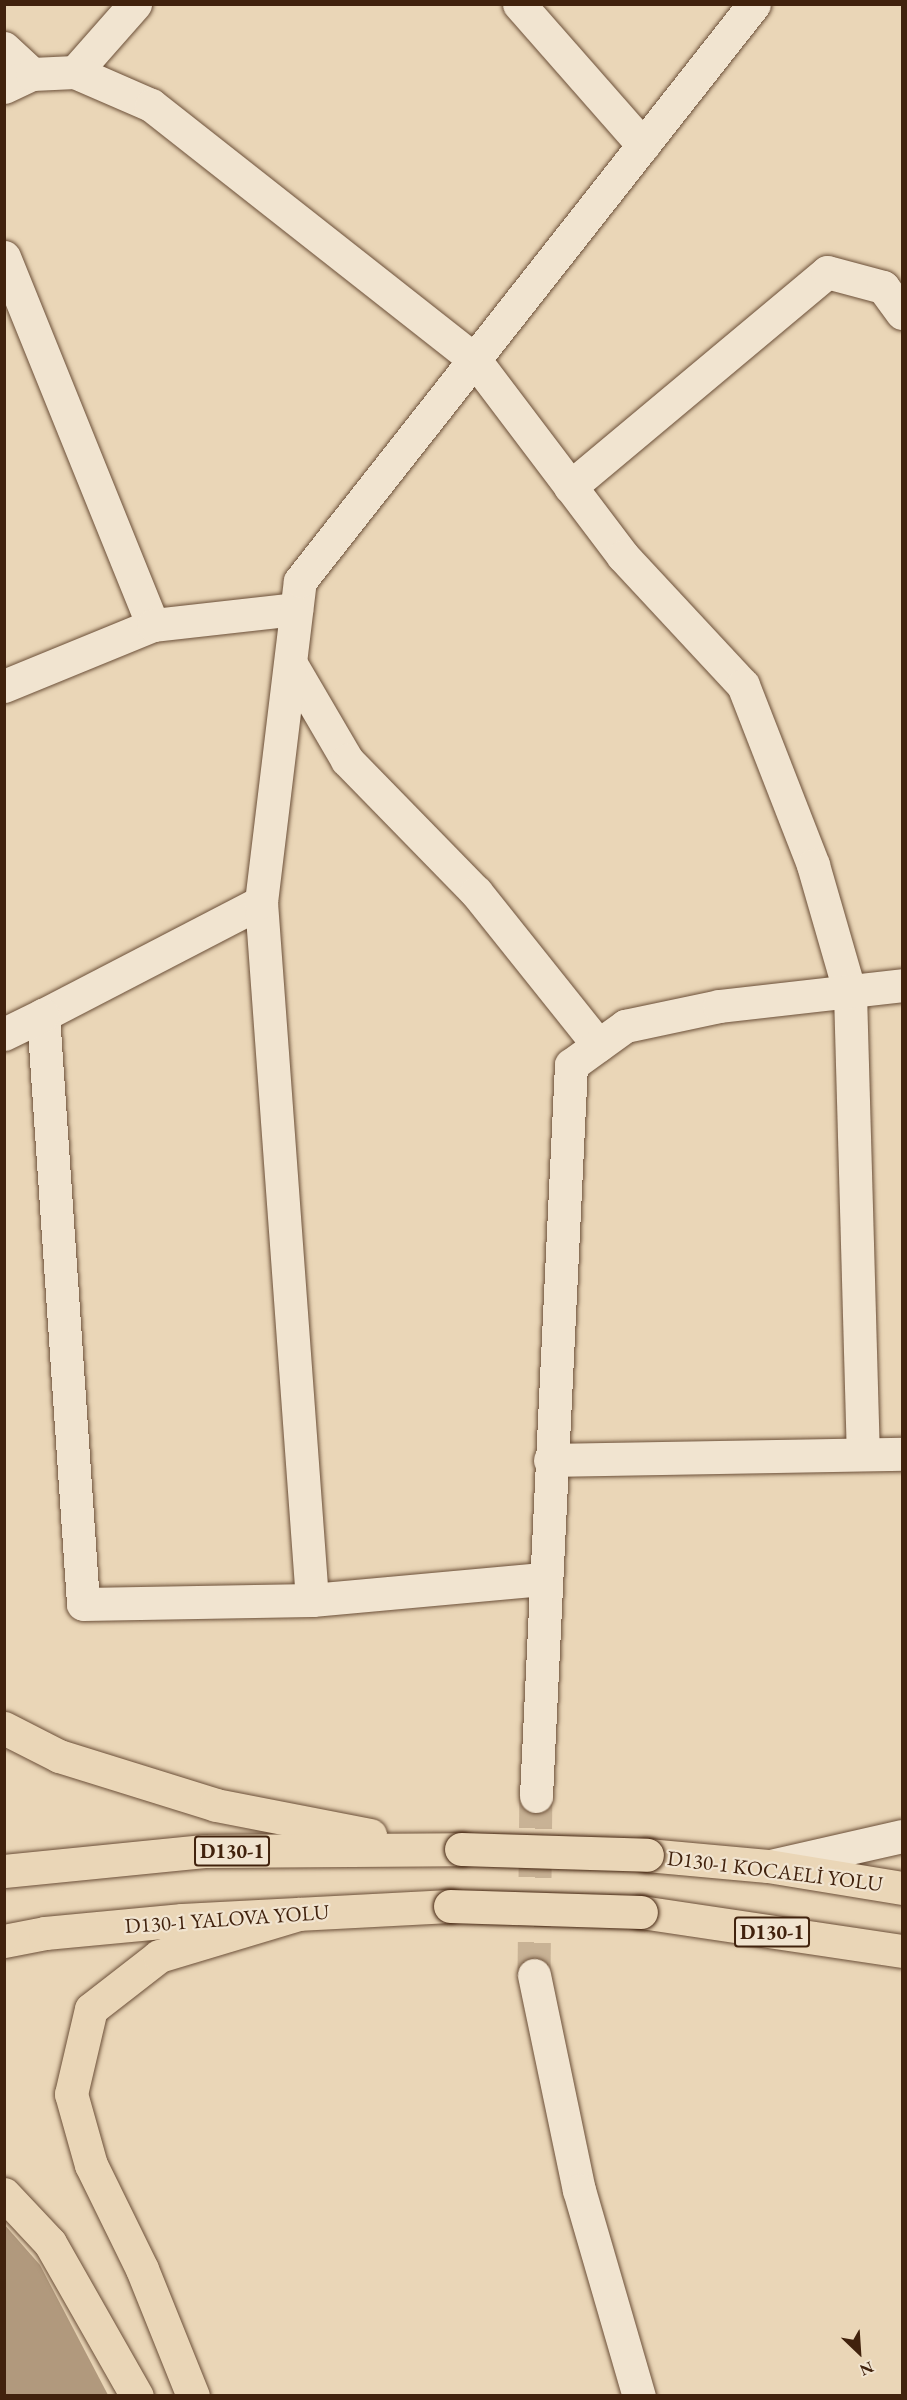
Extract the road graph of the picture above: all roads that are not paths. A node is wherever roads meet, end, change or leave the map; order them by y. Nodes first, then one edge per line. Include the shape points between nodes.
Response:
1 (135, 4) edge
2 (519, 4) edge
3 (754, 4) edge
4 (4, 48) edge
5 (75, 72) junction
6 (12, 83) edge
7 (643, 146) junction
8 (4, 257) edge
9 (903, 313) edge
10 (474, 359) junction
11 (570, 487) junction
12 (296, 609) junction
13 (153, 626) junction
14 (291, 664) junction
15 (4, 686) edge
16 (261, 902) junction
17 (903, 985) edge
18 (850, 993) junction
19 (43, 1015) junction
20 (4, 1034) edge
21 (598, 1045) junction
22 (863, 1454) junction
23 (903, 1454) edge
24 (550, 1460) junction
25 (545, 1579) junction
26 (312, 1600) junction
27 (4, 1728) edge
28 (536, 1796) tunnel mouth
29 (903, 1836) edge
30 (451, 1849) junction
31 (768, 1866) junction
32 (4, 1871) edge
33 (903, 1888) edge
34 (300, 1914) junction
35 (4, 1941) edge
36 (903, 1951) edge
37 (534, 1975) tunnel mouth
38 (4, 2194) edge
39 (137, 2396) edge
40 (193, 2396) edge
41 (639, 2396) edge

1 - 5 street
2 - 7 street
3 - 7 street
4 - 6 street
5 - 6 street
5 - 10 street via 151,105
7 - 10 street
8 - 13 street
9 - 11 street via 883,287 827,272
10 - 11 street
10 - 12 street via 300,581
11 - 18 street via 623,556 743,685 813,865
12 - 13 street
12 - 14 street
13 - 15 street
14 - 16 street
14 - 21 street via 347,760 476,892
16 - 19 street
16 - 26 street
17 - 18 street
18 - 21 street via 718,1006 625,1026
18 - 22 street
19 - 20 street
19 - 26 street via 83,1604
21 - 24 street via 571,1065
22 - 23 street
22 - 24 street
24 - 25 street
25 - 26 street
25 - 28 street
27 - 30 main road via 59,1755 216,1805
29 - 31 street
30 - 31 main road, D130-1 KOCAELİ YOLU / D130-1, bridge via 647,1855
30 - 32 main road, D130-1 via 204,1851
31 - 33 main road, D130-1 KOCAELİ YOLU / D130-1
34 - 35 main road, D130-1 YALOVA YOLU / D130-1 via 159,1922
34 - 36 main road, D130-1 YALOVA YOLU / D130-1, bridge via 450,1906 641,1912
34 - 40 main road via 159,1956 91,2009 71,2094 91,2165 142,2269
37 - 41 street via 579,2190
38 - 39 main road via 50,2243

